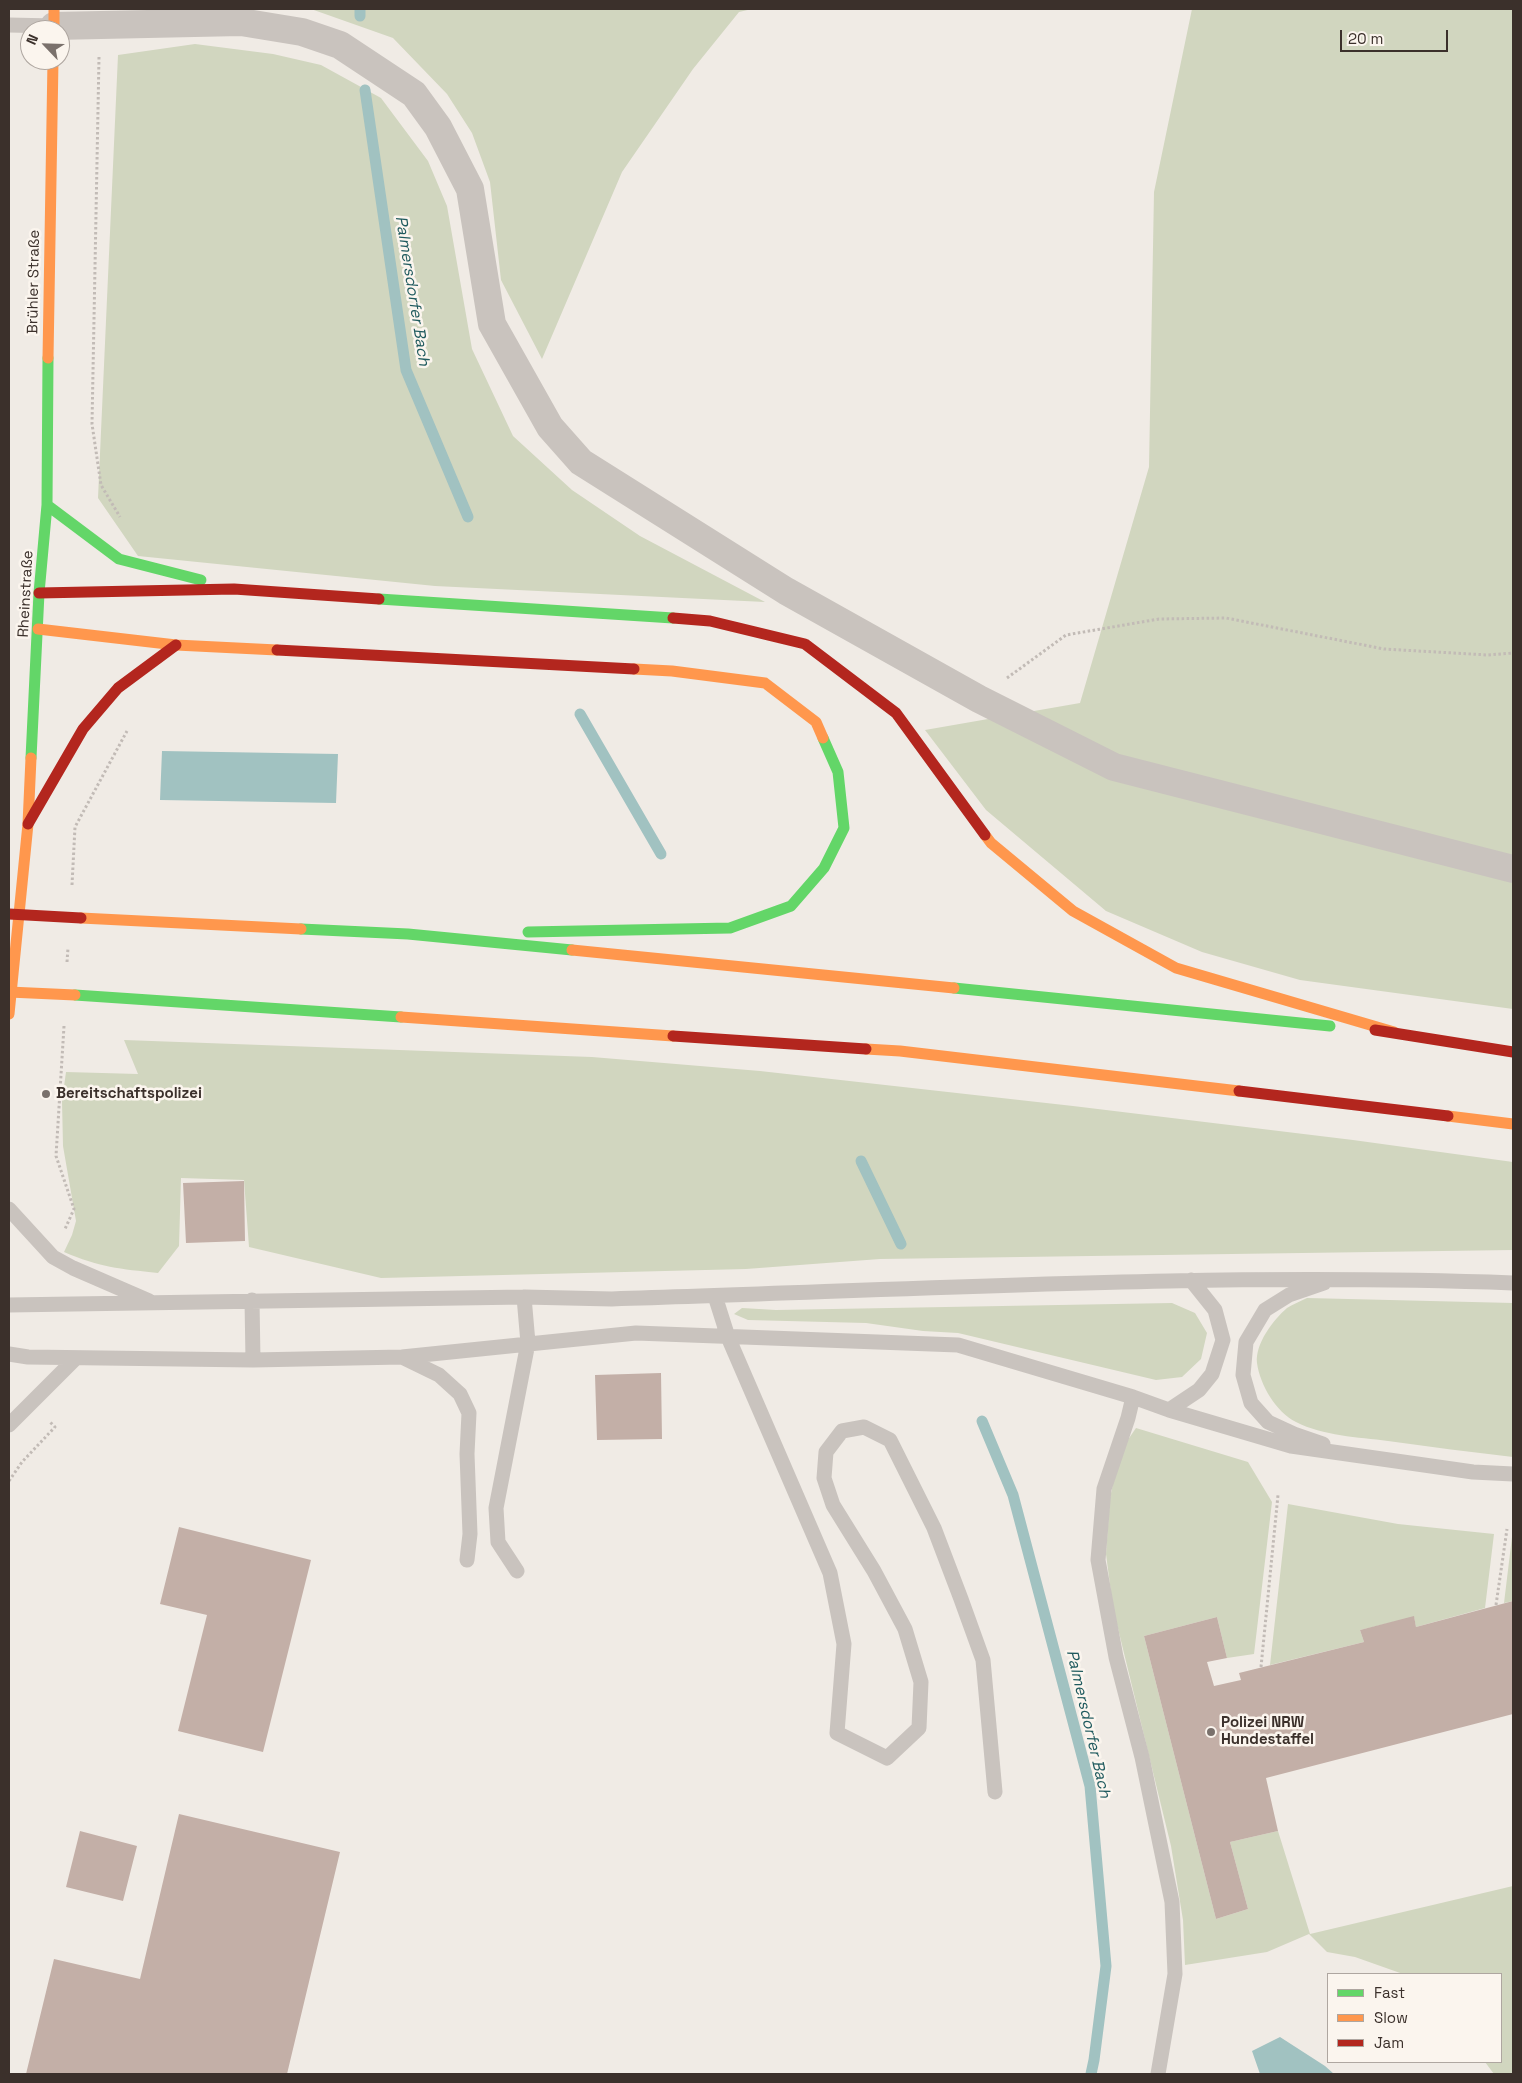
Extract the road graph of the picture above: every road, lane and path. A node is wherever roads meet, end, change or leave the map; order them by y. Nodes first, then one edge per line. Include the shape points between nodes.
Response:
1 (70, 22) edge
2 (53, 70) edge
3 (47, 505) junction
4 (234, 589) junction
5 (39, 593) junction
6 (38, 629) junction
7 (176, 645) junction
8 (1513, 653) edge
9 (978, 698) junction
10 (28, 824) junction
11 (1513, 870) edge
12 (9, 914) edge
13 (408, 934) junction
14 (9, 992) edge
15 (9, 1014) edge
16 (1394, 1032) junction
17 (1513, 1052) edge
18 (1513, 1124) edge
19 (9, 1208) edge
20 (1335, 1279) junction
21 (1191, 1280) junction
22 (1513, 1283) edge
23 (715, 1296) junction
24 (524, 1297) junction
25 (252, 1300) junction
26 (155, 1303) junction
27 (9, 1305) edge
28 (728, 1337) junction
29 (528, 1343) junction
30 (9, 1354) edge
31 (402, 1357) junction
32 (76, 1358) junction
33 (253, 1360) junction
34 (1133, 1396) junction
35 (1169, 1410) junction
36 (9, 1425) edge
37 (1362, 1457) junction
38 (1513, 1474) edge
39 (1278, 1494) dead end
40 (1507, 1529) dead end
41 (467, 1560) dead end
42 (517, 1571) dead end
43 (1496, 1605) dead end
44 (1261, 1667) dead end
45 (995, 1792) dead end
46 (1158, 2074) edge

1 - 9 street via 241,22 302,32 340,45 414,94 438,127 470,189 492,324 550,427 581,462 786,591
2 - 3 main road, Brühler Straße
3 - 4 main road via 119,559
3 - 5 main road, Rheinstraße
4 - 5 main road
4 - 16 main road via 710,621 804,644 896,713 991,843 1073,912 1176,968
5 - 6 main road, Rheinstraße
6 - 7 main road
6 - 10 main road, Rheinstraße
7 - 10 main road via 118,688 83,729
7 - 13 main road via 672,671 765,683 816,722 838,772 844,828 824,868 791,906 730,928
8 - 9 path via 1488,655 1384,649 1226,618 1159,619 1066,635
9 - 11 street via 1114,768
10 - 15 main road, Rheinstraße
12 - 13 main road, bridge
13 - 16 main road
14 - 18 main road, bridge via 900,1051
16 - 17 main road
19 - 26 lane via 52,1257
20 - 21 lane
20 - 22 lane
20 - 37 lane via 1289,1295 1265,1310 1246,1342 1243,1375 1251,1403 1268,1422
21 - 23 lane
21 - 35 lane via 1214,1310 1222,1340 1212,1374 1199,1390
23 - 24 lane
23 - 28 lane
24 - 25 lane
24 - 29 lane
25 - 26 lane
25 - 33 lane
26 - 27 lane
28 - 29 lane via 636,1334
28 - 34 lane via 958,1345
28 - 45 lane via 830,1573 844,1644 837,1733 887,1758 919,1728 920,1682 905,1629 834,1504 824,1478 826,1452 842,1432 864,1427 890,1440 934,1528 961,1599 982,1660
29 - 31 lane
29 - 42 lane via 496,1508 498,1542
30 - 32 lane
31 - 33 lane
31 - 41 lane via 439,1375 460,1394 469,1413 470,1534
32 - 33 lane
32 - 36 lane
34 - 35 lane
34 - 46 lane via 1104,1489 1098,1560 1116,1657 1142,1757 1172,1902 1175,1974
35 - 37 lane via 1291,1446
37 - 38 lane
39 - 44 path
40 - 43 path

